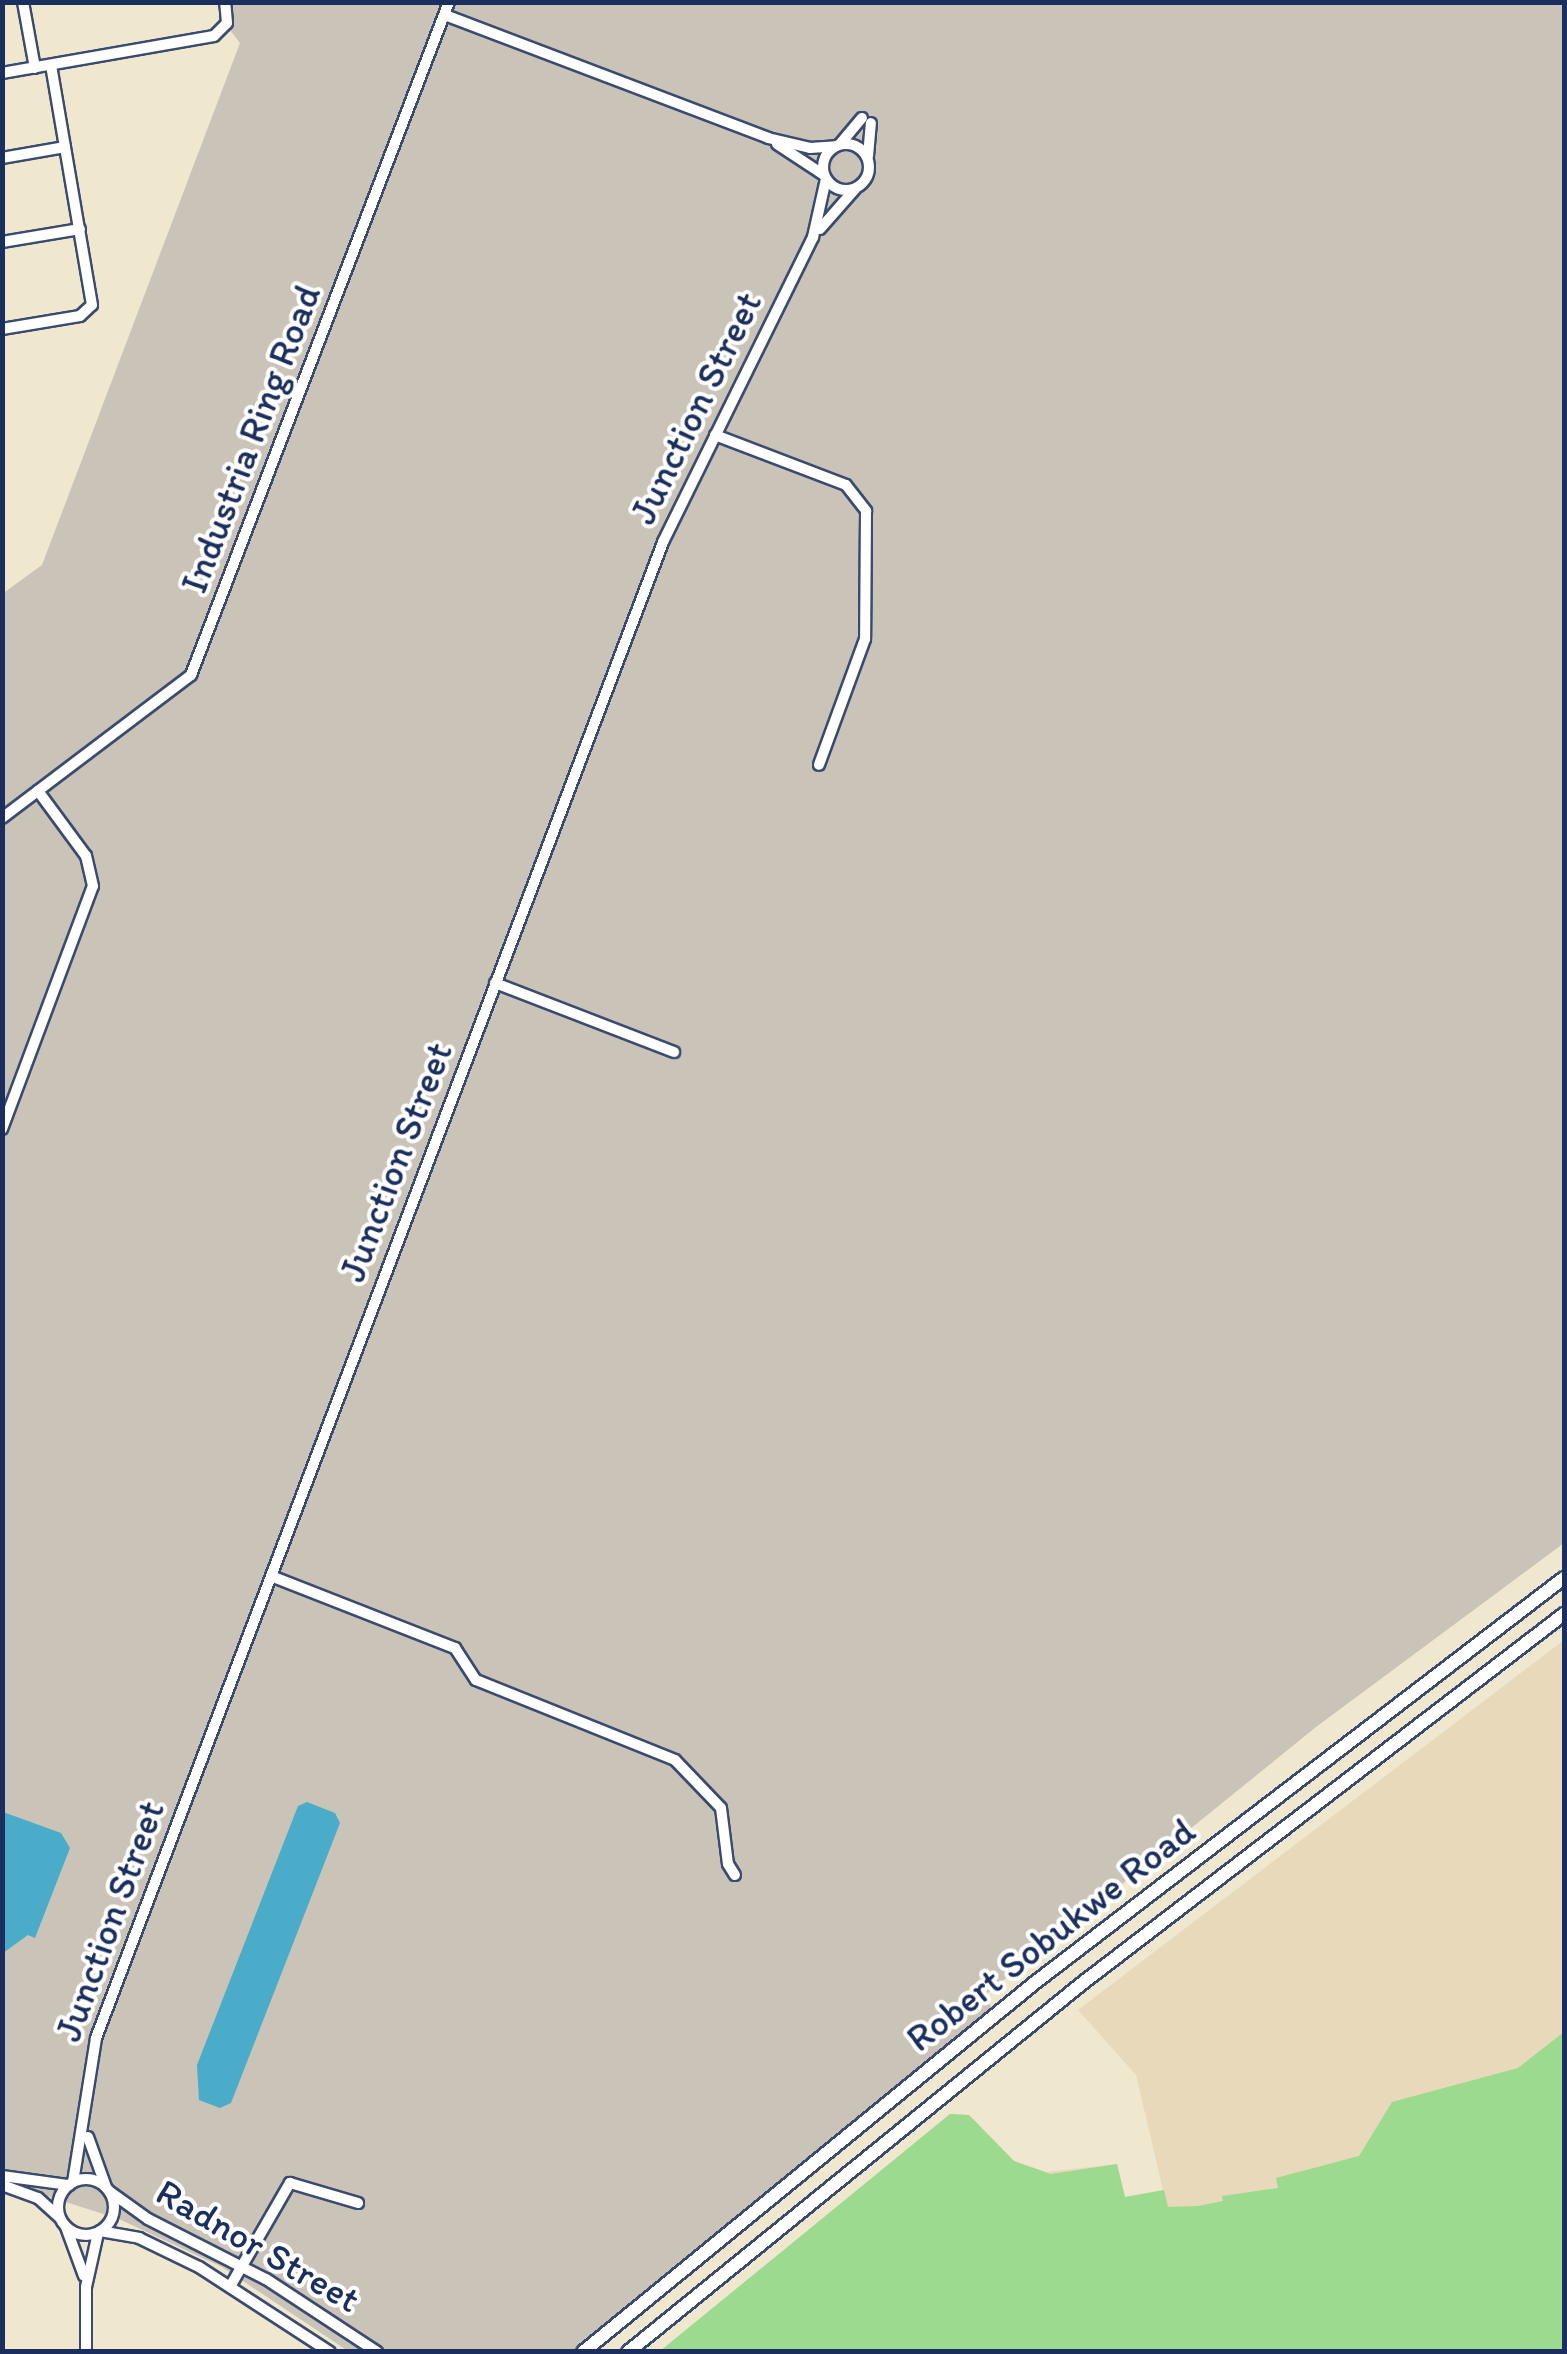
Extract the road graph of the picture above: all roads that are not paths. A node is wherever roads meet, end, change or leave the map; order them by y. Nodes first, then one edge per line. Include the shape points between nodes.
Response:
1 (24, 2) edge
2 (225, 2) edge
3 (450, 2) edge
4 (445, 15) junction
5 (51, 65) junction
6 (35, 68) junction
7 (2, 73) edge
8 (768, 138) junction
9 (837, 146) junction
10 (65, 147) junction
11 (2, 158) edge
12 (868, 160) junction
13 (824, 177) junction
14 (854, 189) junction
15 (80, 228) junction
16 (813, 238) junction
17 (2, 242) edge
18 (2, 329) edge
19 (715, 435) junction
20 (819, 765) dead end
21 (38, 792) junction
22 (2, 818) edge
23 (496, 983) junction
24 (674, 1052) dead end
25 (2, 1129) edge
26 (271, 1576) junction
27 (1564, 1578) edge
28 (1564, 1614) edge
29 (736, 1876) dead end
30 (86, 2126) junction
31 (2, 2176) edge
32 (71, 2184) junction
33 (2, 2185) edge
34 (109, 2190) junction
35 (358, 2203) dead end
36 (63, 2223) junction
37 (99, 2232) junction
38 (242, 2266) junction
39 (231, 2285) junction
40 (86, 2287) junction
41 (370, 2349) edge
42 (86, 2352) edge
43 (330, 2352) edge
44 (583, 2352) edge
45 (628, 2352) edge

1 - 6 street
2 - 5 street via 224,30
3 - 4 street, Industria Ring Road
4 - 8 street
4 - 21 street, Industria Ring Road via 194,670
5 - 6 street
5 - 10 street
6 - 7 street
8 - 9 street via 810,148
8 - 13 street
9 - 12 street via 857,146
9 - 12 street via 866,120
9 - 13 street via 826,155
10 - 11 street
10 - 15 street
12 - 14 street via 866,179
13 - 14 street via 835,188
13 - 16 street, Junction Street
14 - 16 street, Junction Street
15 - 17 street
15 - 18 street via 90,309
16 - 19 street, Junction Street
19 - 20 street via 846,486 866,511 865,639
19 - 23 street, Junction Street via 670,525
21 - 22 street, Industria Ring Road
21 - 25 street via 86,856 94,886
23 - 24 street
23 - 26 street, Junction Street
26 - 29 street via 455,1648 476,1680 690,1770 721,1808 728,1864
26 - 30 street, Junction Street via 96,2038
27 - 44 main road, Robert Sobukwe Road via 1037,1981
28 - 45 main road, Robert Sobukwe Road via 1050,2008
30 - 32 street, Junction Street
30 - 34 street, Junction Street
31 - 32 street
32 - 34 street via 90,2180
32 - 36 street via 58,2202
33 - 36 street via 38,2198
34 - 37 street via 114,2213
34 - 38 street, Radnor Street via 148,2219
35 - 38 street via 290,2183
36 - 37 street via 80,2234
36 - 40 street via 81,2257
37 - 39 street, Radnor Street via 138,2238
37 - 40 street
38 - 39 street
38 - 41 street, Radnor Street
39 - 43 street, Radnor Street
40 - 42 street

